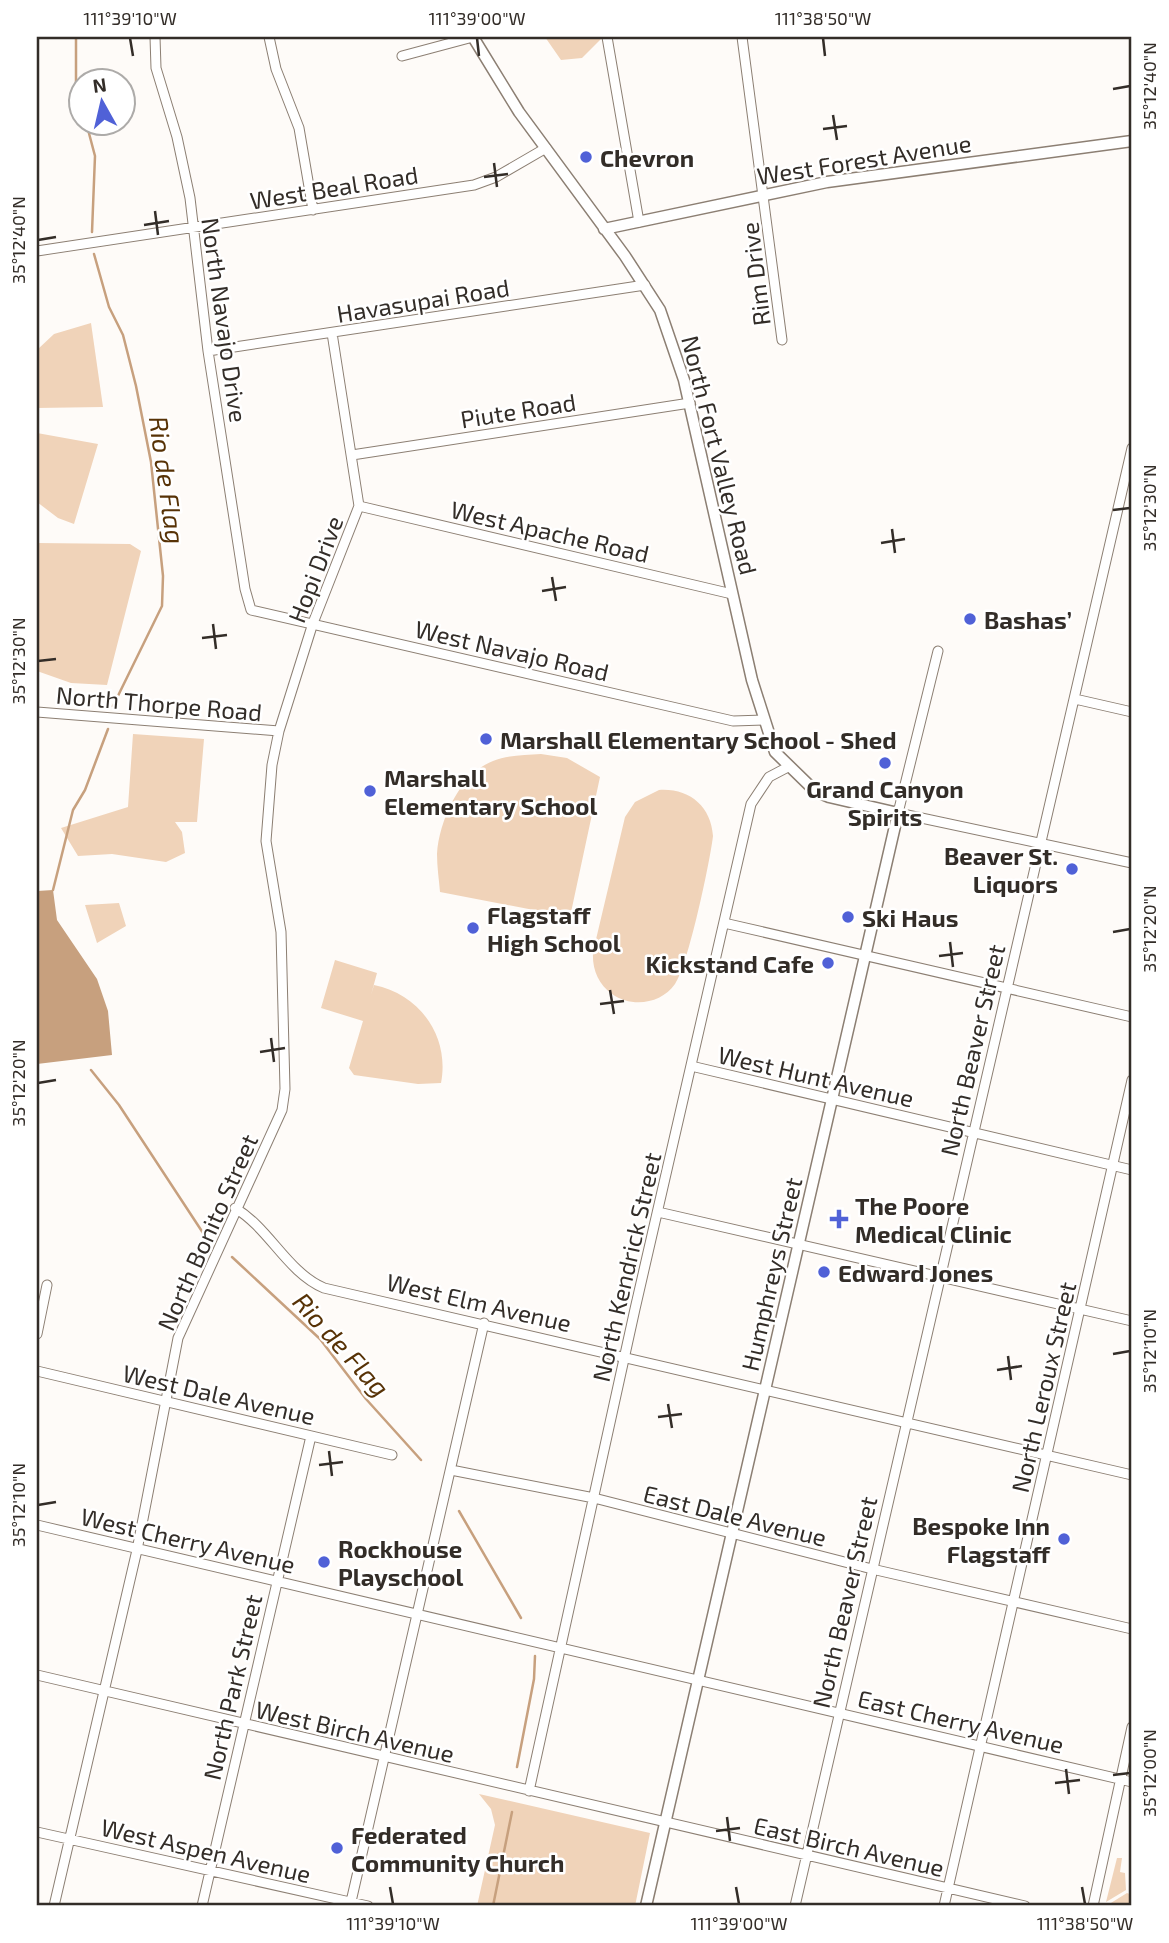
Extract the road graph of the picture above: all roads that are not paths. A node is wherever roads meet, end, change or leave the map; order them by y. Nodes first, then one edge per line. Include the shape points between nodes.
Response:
1 (155, 37) edge
2 (269, 37) edge
3 (473, 37) edge
4 (607, 37) edge
5 (742, 37) edge
6 (402, 56) dead end
7 (1132, 141) edge
8 (546, 148) junction
9 (765, 195) junction
10 (313, 210) junction
11 (639, 222) junction
12 (193, 229) junction
13 (604, 229) junction
14 (37, 251) edge
15 (645, 285) junction
16 (332, 333) junction
17 (782, 340) dead end
18 (208, 351) junction
19 (690, 403) junction
20 (1132, 448) edge
21 (352, 455) junction
22 (359, 506) junction
23 (732, 594) junction
24 (251, 610) joint
25 (313, 623) junction
26 (938, 650) dead end
27 (1075, 699) junction
28 (37, 712) edge
29 (1132, 712) edge
30 (764, 720) junction
31 (279, 731) junction
32 (788, 767) junction
33 (898, 813) junction
34 (1039, 841) junction
35 (1132, 863) edge
36 (724, 923) junction
37 (864, 957) junction
38 (1006, 988) junction
39 (1132, 1017) edge
40 (691, 1066) junction
41 (1132, 1080) edge
42 (833, 1099) junction
43 (973, 1132) junction
44 (1113, 1166) junction
45 (1132, 1170) edge
46 (235, 1208) junction
47 (658, 1212) junction
48 (799, 1246) junction
49 (940, 1278) junction
50 (47, 1284) dead end
51 (1080, 1310) junction
52 (1132, 1321) edge
53 (484, 1323) junction
54 (37, 1334) edge
55 (625, 1356) junction
56 (37, 1371) edge
57 (766, 1392) junction
58 (168, 1402) junction
59 (906, 1423) junction
60 (311, 1436) junction
61 (393, 1455) dead end
62 (1047, 1456) junction
63 (451, 1470) junction
64 (1132, 1475) edge
65 (594, 1498) junction
66 (37, 1525) edge
67 (732, 1535) junction
68 (137, 1550) junction
69 (872, 1569) junction
70 (276, 1580) junction
71 (1012, 1602) junction
72 (418, 1613) junction
73 (1132, 1629) edge
74 (559, 1646) junction
75 (37, 1675) edge
76 (698, 1680) junction
77 (105, 1689) junction
78 (838, 1712) junction
79 (245, 1725) junction
80 (1132, 1727) edge
81 (981, 1745) junction
82 (386, 1759) junction
83 (1122, 1779) junction
84 (1132, 1782) edge
85 (529, 1791) junction
86 (665, 1824) junction
87 (37, 1832) edge
88 (69, 1839) junction
89 (807, 1856) junction
90 (210, 1870) junction
91 (948, 1889) junction
92 (351, 1904) edge
93 (54, 1906) edge
94 (202, 1906) edge
95 (368, 1906) edge
96 (646, 1906) edge
97 (795, 1906) edge
98 (944, 1906) edge
99 (1025, 1906) edge
100 (1093, 1906) edge

1 - 12 street, North Navajo Drive via 156,68 183,160
2 - 10 street via 299,128
3 - 6 street
3 - 8 main road, North Fort Valley Road
4 - 11 street
5 - 9 street, Rim Drive
7 - 9 main road, West Forest Avenue via 827,182
8 - 10 street, West Beal Road via 474,185
8 - 13 main road, North Fort Valley Road
9 - 11 main road, West Forest Avenue
9 - 17 street, Rim Drive
10 - 12 street, West Beal Road
11 - 13 main road, West Forest Avenue
12 - 14 street, West Beal Road
12 - 18 street, North Navajo Drive
13 - 15 main road, North Fort Valley Road
15 - 16 street, Havasupai Road
15 - 19 main road, North Fort Valley Road via 671,336
16 - 18 street, Havasupai Road
16 - 21 street, Hopi Drive
18 - 24 street, North Navajo Drive
19 - 21 street, Piute Road
19 - 23 main road, North Fort Valley Road
20 - 27 street, North Beaver Street
21 - 22 street, Hopi Drive
22 - 23 street, West Apache Road
22 - 25 street, Hopi Drive
23 - 30 main road, North Fort Valley Road
24 - 25 street, West Navajo Road
25 - 30 street, West Navajo Road via 733,721
25 - 31 street, Hopi Drive
26 - 33 street, Humphreys Street
27 - 29 street
27 - 34 street, North Beaver Street
28 - 31 street, North Thorpe Road
30 - 32 main road, North Fort Valley Road via 775,752
31 - 46 street, North Bonito Street via 265,823 281,932 285,1089 267,1148
32 - 33 main road, North Fort Valley Road via 829,797
32 - 36 street, North Kendrick Street via 769,777 751,804
33 - 34 street
33 - 37 main road, Humphreys Street
34 - 35 street
34 - 38 street, North Beaver Street
36 - 37 street
36 - 40 street, North Kendrick Street
37 - 38 street
37 - 42 main road, Humphreys Street
38 - 39 street
38 - 43 street, North Beaver Street
40 - 42 street, West Hunt Avenue
40 - 47 street, North Kendrick Street
41 - 44 street, North Leroux Street
42 - 43 street, West Hunt Avenue
42 - 48 main road, Humphreys Street
43 - 44 street, West Hunt Avenue
43 - 49 street, North Beaver Street
44 - 45 street, West Hunt Avenue
44 - 51 street, North Leroux Street
46 - 53 street, West Elm Avenue via 260,1225 308,1281
46 - 58 street, North Bonito Street via 178,1338
47 - 48 street
47 - 55 street, North Kendrick Street
48 - 49 street
48 - 57 main road, Humphreys Street
49 - 51 street
49 - 59 street, North Beaver Street
50 - 54 street
51 - 52 street
51 - 62 street, North Leroux Street
53 - 55 street, West Elm Avenue
53 - 63 street
55 - 57 street, West Elm Avenue
55 - 65 street, North Kendrick Street
56 - 58 street, West Dale Avenue
57 - 59 street, West Elm Avenue
57 - 67 main road, Humphreys Street
58 - 60 street, West Dale Avenue
58 - 68 street, North Bonito Street
59 - 62 street, West Elm Avenue
59 - 69 street, North Beaver Street
60 - 61 street, West Dale Avenue
60 - 70 street, North Park Street
62 - 64 street, West Elm Avenue
62 - 71 street, North Leroux Street
63 - 65 street, East Dale Avenue
63 - 72 street
65 - 67 street, East Dale Avenue
65 - 74 street, North Kendrick Street
66 - 68 street, West Cherry Avenue
67 - 69 street, East Dale Avenue
67 - 76 main road, Humphreys Street
68 - 70 street, West Cherry Avenue
68 - 77 street, North Bonito Street
69 - 71 street, East Dale Avenue
69 - 78 street, North Beaver Street
70 - 72 street, West Cherry Avenue
70 - 79 street, North Park Street
71 - 73 street, East Dale Avenue
71 - 81 street, North Leroux Street
72 - 74 street, West Cherry Avenue
72 - 82 street
74 - 76 street, West Cherry Avenue
74 - 85 street, North Kendrick Street
75 - 77 street, West Birch Avenue
76 - 78 street, East Cherry Avenue
76 - 86 main road, Humphreys Street
77 - 79 street, West Birch Avenue
77 - 88 street, North Bonito Street
78 - 81 street, East Cherry Avenue
78 - 89 street, North Beaver Street
79 - 82 street, West Birch Avenue
79 - 90 street, North Park Street
80 - 83 street
81 - 83 street, East Cherry Avenue
81 - 91 street, North Leroux Street
82 - 85 street, West Birch Avenue
82 - 92 street
83 - 84 street, East Cherry Avenue
83 - 100 street
85 - 86 street, West Birch Avenue
86 - 89 street, East Birch Avenue
86 - 96 main road, Humphreys Street
87 - 88 street, West Aspen Avenue
88 - 90 street, West Aspen Avenue
88 - 93 street, North Bonito Street
89 - 91 street, East Birch Avenue
89 - 97 street, North Beaver Street
90 - 92 street, West Aspen Avenue
90 - 94 street, North Park Street
91 - 98 street, North Leroux Street
91 - 99 street, East Birch Avenue
92 - 95 street, West Aspen Avenue

